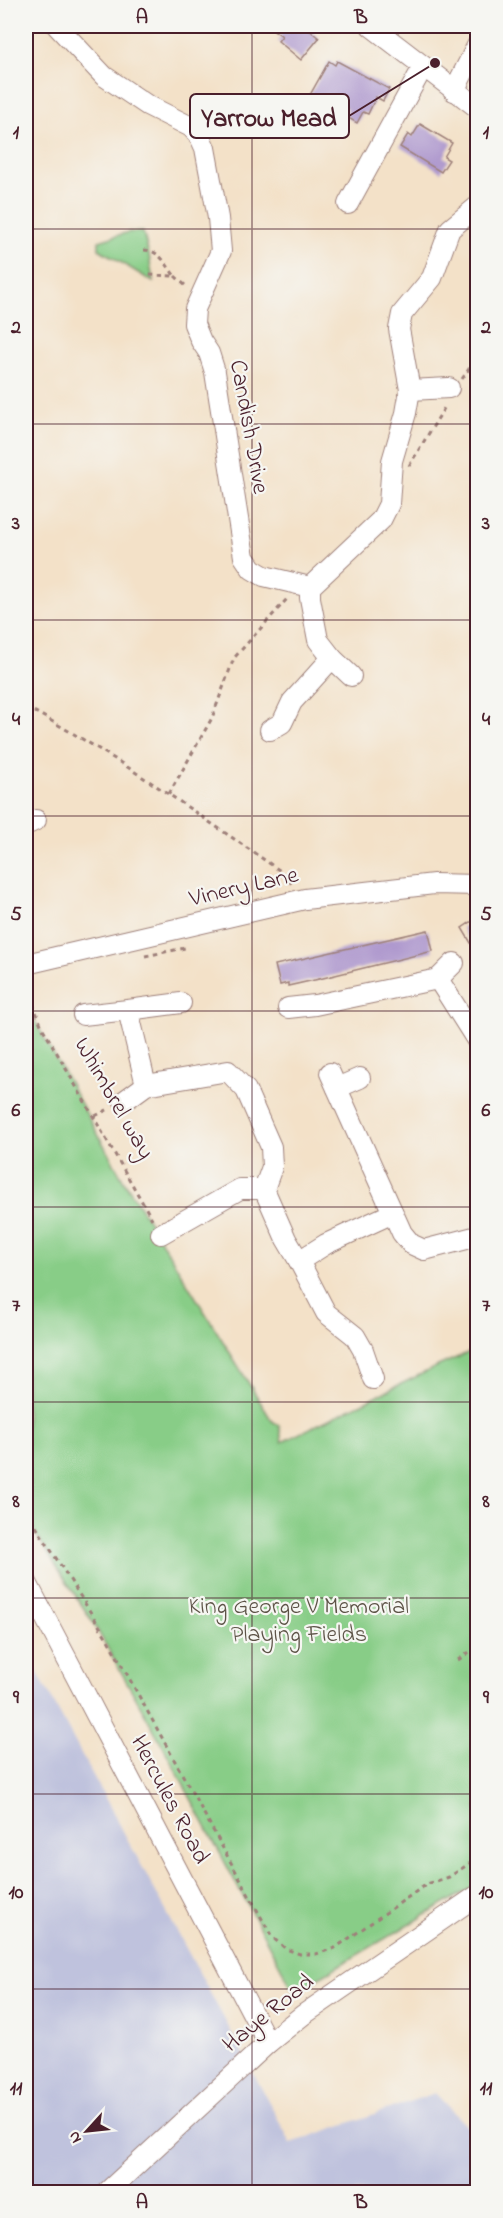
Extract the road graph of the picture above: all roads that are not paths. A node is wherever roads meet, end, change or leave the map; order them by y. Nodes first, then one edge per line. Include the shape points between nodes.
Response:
1 (57, 26) edge
2 (371, 26) edge
3 (477, 44) edge
4 (423, 68) junction
5 (454, 91) junction
6 (477, 108) edge
7 (348, 204) dead end
8 (477, 206) edge
9 (410, 390) junction
10 (451, 392) road end
11 (305, 586) junction
12 (332, 658) junction
13 (351, 676) dead end
14 (270, 730) dead end
15 (477, 885) edge
16 (454, 963) dead end
17 (26, 964) edge
18 (438, 979) junction
19 (182, 1003) dead end
20 (288, 1008) dead end
21 (128, 1010) junction
22 (83, 1015) dead end
23 (477, 1042) edge
24 (360, 1078) dead end
25 (146, 1085) junction
26 (124, 1101) dead end
27 (264, 1189) junction
28 (393, 1213) junction
29 (161, 1234) road end
30 (477, 1236) edge
31 (299, 1261) junction
32 (373, 1379) dead end
33 (26, 1581) edge
34 (477, 1895) edge
35 (268, 2043) junction
36 (107, 2193) edge

1 - 11 street, Candish Drive via 104,76 200,136 221,251 195,309 194,324 215,372 244,557 252,570 264,576
2 - 4 street
3 - 5 street
4 - 5 street
4 - 7 street
5 - 6 street
8 - 9 street via 450,229 432,278 402,314 399,329
9 - 10 street
9 - 11 street via 392,461 389,504 381,520
11 - 12 street via 318,640
12 - 13 street
12 - 14 street via 292,702 282,723
15 - 17 street, Vinery Lane via 434,884 305,899
16 - 18 street
18 - 20 street
18 - 23 street
19 - 21 street, Whimbrel way
21 - 22 street, Whimbrel way
21 - 25 street
24 - 28 street via 333,1081
25 - 26 street
25 - 27 street via 228,1071 246,1090 271,1147 272,1167
27 - 29 street via 240,1190
27 - 31 street
28 - 30 street via 411,1244 424,1250
28 - 31 street
31 - 32 street via 326,1313 355,1336
33 - 35 street, Hercules Road
34 - 35 street, Haye Road
35 - 36 street, Haye Road

